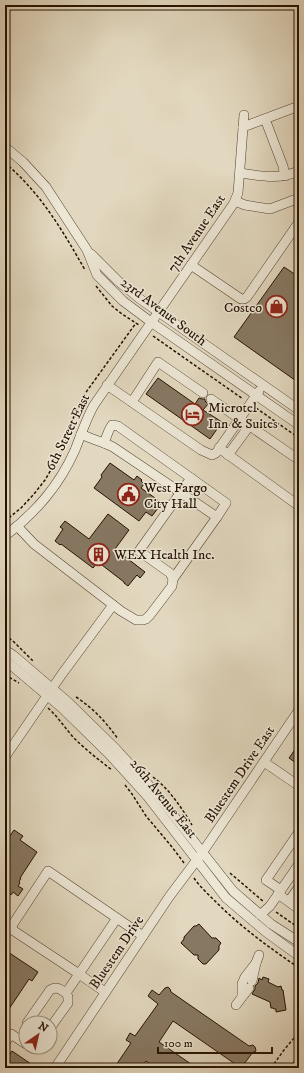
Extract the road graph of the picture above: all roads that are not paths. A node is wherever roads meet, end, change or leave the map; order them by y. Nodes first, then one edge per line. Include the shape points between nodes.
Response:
1 (299, 106) edge
2 (244, 115) dead end
3 (265, 119) junction
4 (243, 127) junction
5 (5, 147) edge
6 (299, 171) edge
7 (240, 173) junction
8 (285, 176) junction
9 (235, 201) junction
10 (298, 202) edge
11 (299, 222) edge
12 (87, 250) junction
13 (191, 265) junction
14 (159, 312) junction
15 (148, 326) junction
16 (108, 385) junction
17 (263, 385) junction
18 (202, 393) dead end
19 (256, 395) junction
20 (211, 399) dead end
21 (132, 402) junction
22 (299, 410) edge
23 (240, 418) junction
24 (250, 425) junction
25 (299, 425) edge
26 (80, 434) junction
27 (104, 442) junction
28 (219, 448) junction
29 (228, 455) junction
30 (299, 460) edge
31 (192, 478) junction
32 (181, 493) junction
33 (298, 504) edge
34 (217, 517) junction
35 (17, 526) junction
36 (5, 536) edge
37 (173, 579) junction
38 (113, 605) junction
39 (5, 650) edge
40 (5, 660) edge
41 (50, 692) junction
42 (298, 715) edge
43 (5, 757) edge
44 (264, 762) junction
45 (299, 786) edge
46 (299, 832) edge
47 (200, 857) junction
48 (299, 864) edge
49 (299, 887) edge
50 (280, 892) junction
51 (299, 895) edge
52 (289, 901) junction
53 (299, 902) edge
54 (299, 909) edge
55 (260, 915) junction
56 (117, 918) junction
57 (143, 936) junction
58 (299, 942) edge
59 (299, 956) edge
60 (79, 974) junction
61 (105, 992) junction
62 (66, 993) junction
63 (242, 996) junction
64 (236, 1005) dead end
65 (32, 1015) edge
66 (58, 1017) edge
67 (18, 1035) edge
68 (16, 1038) joint
69 (5, 1043) edge
70 (299, 1064) edge
71 (55, 1068) edge
72 (296, 1068) edge

1 - 3 street
2 - 4 street, 7th Avenue East
3 - 4 street
3 - 8 street
4 - 7 street, 7th Avenue East
5 - 12 street via 46,187
6 - 8 street
7 - 8 street via 267,177
7 - 9 street, 7th Avenue East
9 - 10 street via 270,209
9 - 13 street, 7th Avenue East
11 - 13 street via 244,299
12 - 14 street, 23rd Avenue South via 118,281
12 - 15 street, 23rd Avenue South via 97,275
13 - 14 street, 7th Avenue East
14 - 15 street, 6th Street East
14 - 17 street, 23rd Avenue South
15 - 16 street, 6th Street East
15 - 19 street, 23rd Avenue South
16 - 21 street
16 - 26 street, 6th Street East via 89,413
17 - 19 street
17 - 22 street, 23rd Avenue South
18 - 21 street via 158,362
19 - 23 street
19 - 25 street, 23rd Avenue South
20 - 23 street
21 - 28 street via 208,454 216,453
23 - 24 street
23 - 28 street
24 - 29 street
24 - 30 street
26 - 27 street
26 - 35 street, 6th Street East via 70,460 54,487 30,516
27 - 31 street via 112,425 118,426
27 - 32 street
28 - 29 street
29 - 33 street
31 - 32 street
31 - 34 street via 226,503
32 - 34 street
32 - 37 street via 139,551
34 - 37 street
35 - 36 street, 6th Street East
35 - 38 street via 34,544
37 - 38 street via 172,586 146,619 132,619
38 - 41 street
39 - 41 street, 26th Avenue East
40 - 41 street, 26th Avenue East
41 - 43 street
41 - 47 street, 26th Avenue East via 68,702 116,749 155,792
42 - 44 street, Bluestem Drive East
44 - 45 street
44 - 47 street, Bluestem Drive East
46 - 50 street via 266,880
47 - 55 street, 26th Avenue East
47 - 57 street, Bluestem Drive
47 - 59 street, 26th Avenue East via 226,898
48 - 50 street
49 - 52 street
50 - 52 street
50 - 55 street
51 - 53 street
52 - 54 street
55 - 58 street, 26th Avenue East
56 - 57 street
56 - 60 street
56 - 60 street via 48,871 12,928
57 - 61 street, Bluestem Drive
60 - 61 street
60 - 62 street
61 - 71 street, Bluestem Drive
62 - 65 street via 55,988 50,990
62 - 66 street via 68,1003
63 - 63 street via 245,976 258,959 249,984
63 - 64 street
67 - 68 street
68 - 69 street via 11,1034
70 - 72 main road

